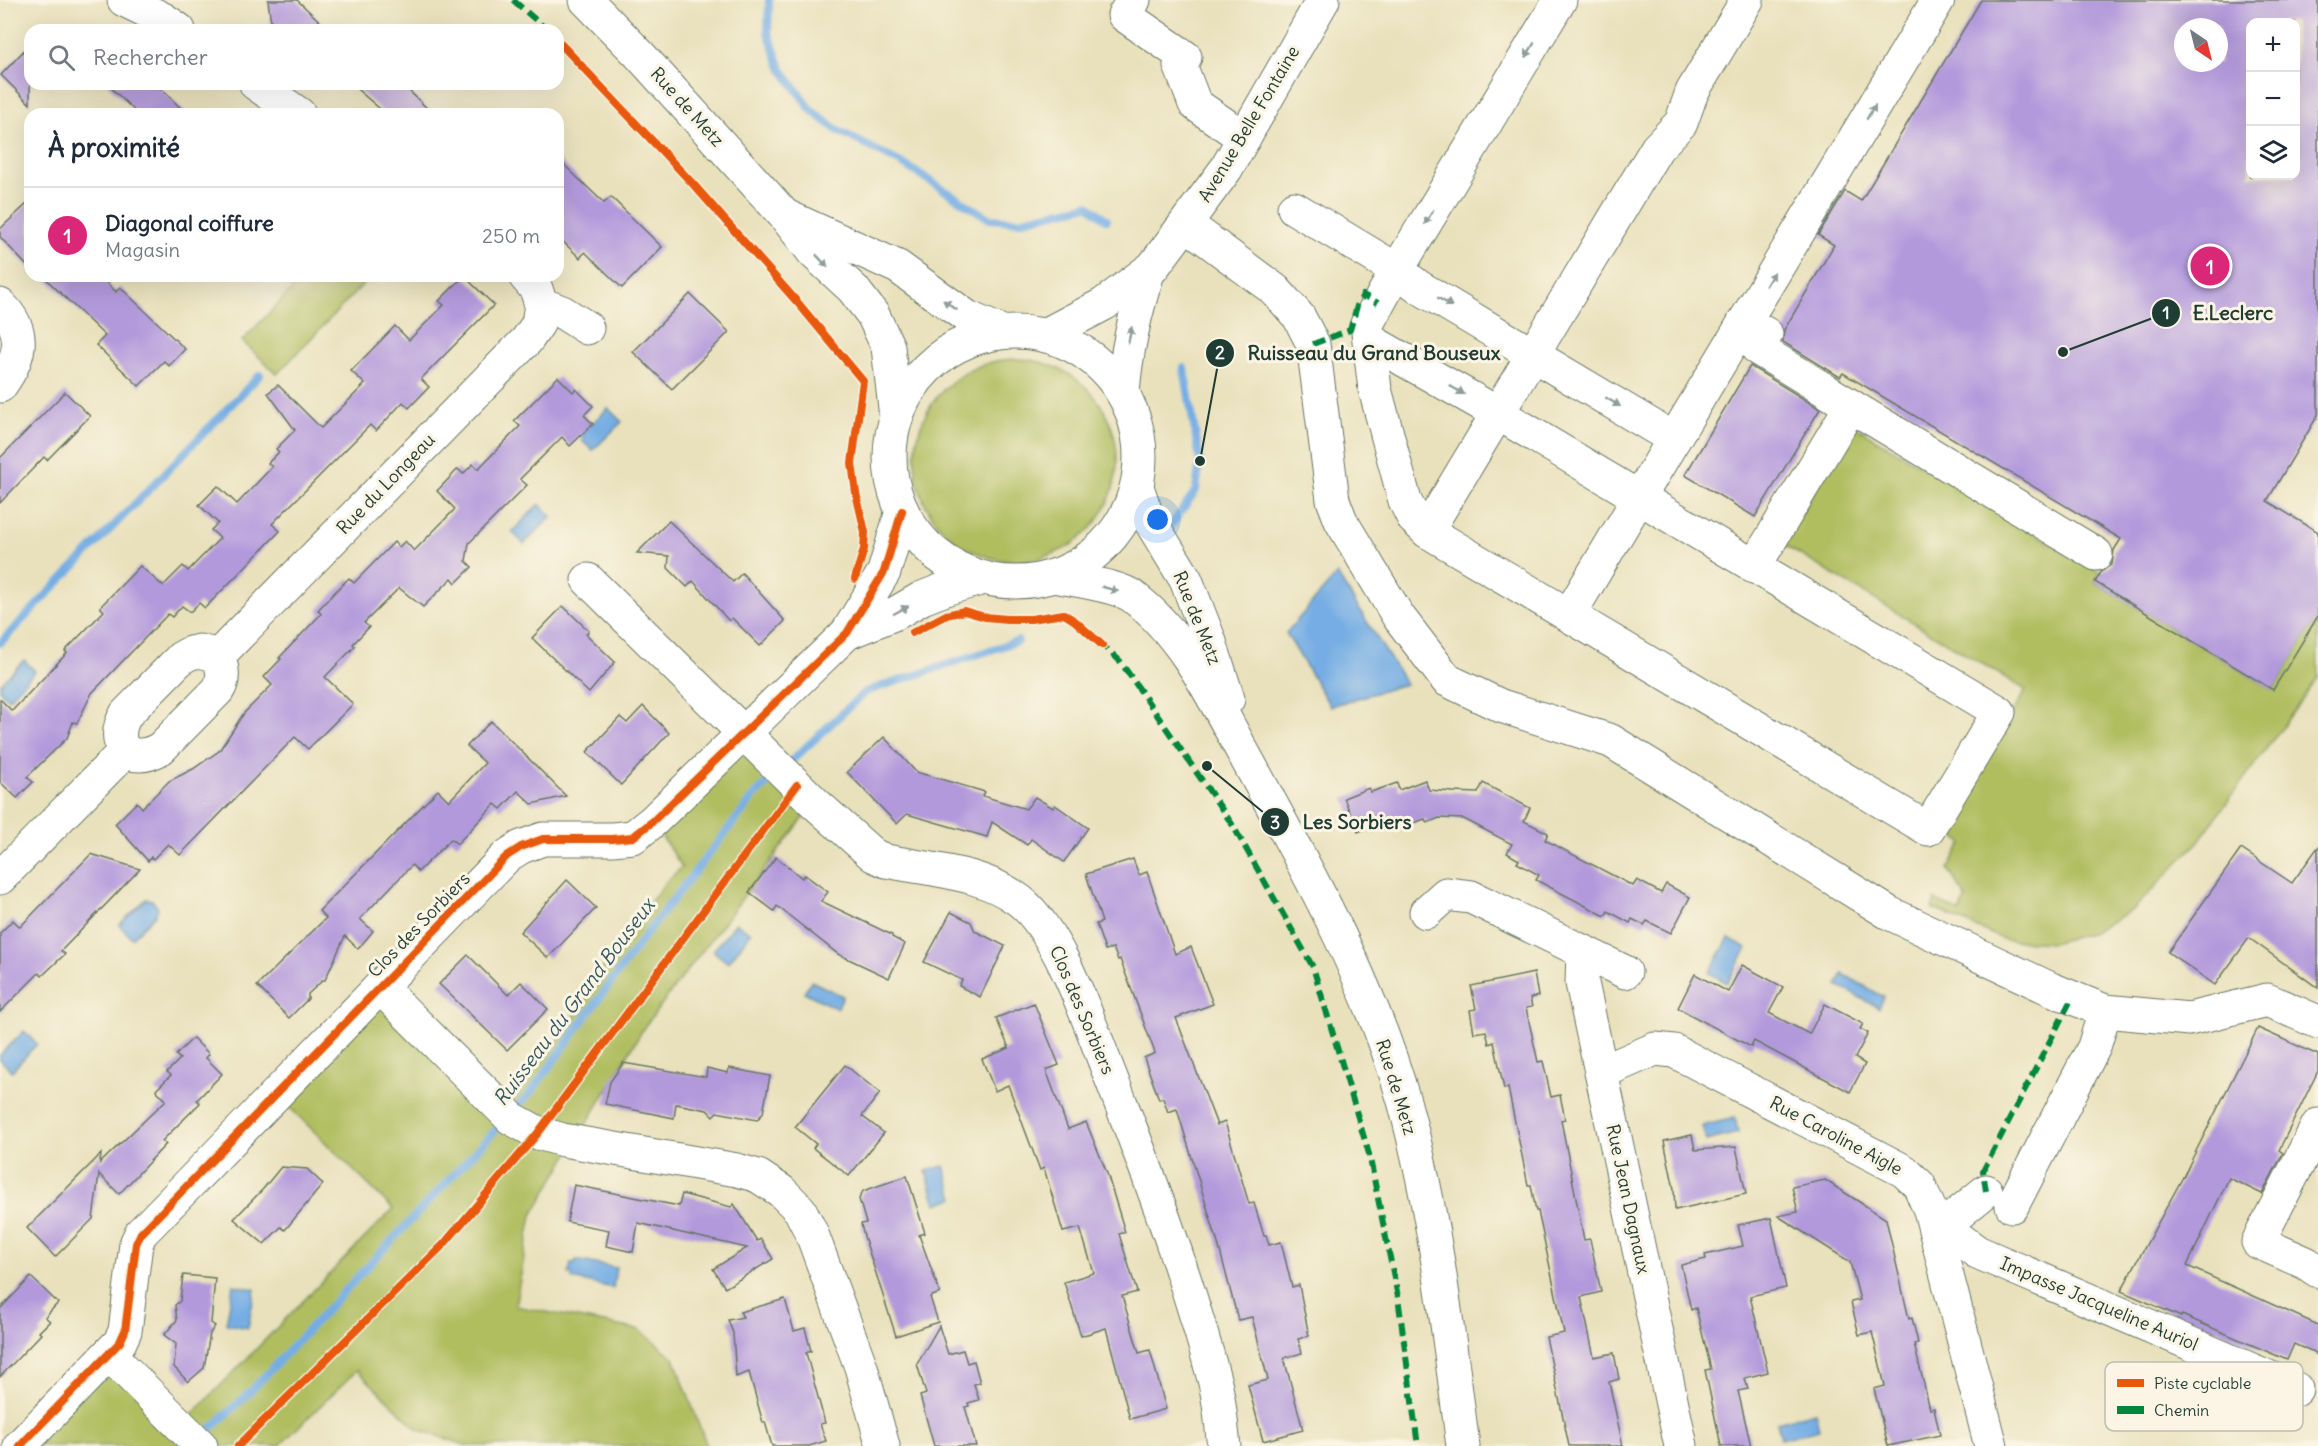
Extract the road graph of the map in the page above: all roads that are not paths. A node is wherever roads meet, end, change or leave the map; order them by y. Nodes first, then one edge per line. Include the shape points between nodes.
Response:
1 (124, 0) edge
2 (586, 0) edge
3 (1134, 0) edge
4 (1323, 0) edge
5 (1560, 0) edge
6 (1747, 0) edge
7 (1938, 0) edge
8 (170, 24) edge
9 (265, 90) edge
10 (290, 108) edge
11 (1244, 138) junction
12 (1294, 208) dead end
13 (785, 216) junction
14 (1186, 224) junction
15 (1397, 270) junction
16 (1148, 273) junction
17 (530, 282) edge
18 (541, 304) junction
19 (0, 305) edge
20 (1744, 322) junction
21 (587, 328) dead end
22 (1002, 332) junction
23 (1045, 334) junction
24 (1369, 340) junction
25 (1534, 355) junction
26 (0, 386) edge
27 (1124, 393) junction
28 (1851, 405) junction
29 (1499, 414) junction
30 (897, 417) junction
31 (1674, 439) junction
32 (1137, 487) junction
33 (1638, 499) junction
34 (902, 511) junction
35 (1427, 531) junction
36 (2096, 554) dead end
37 (1754, 567) junction
38 (1053, 576) junction
39 (984, 578) junction
40 (588, 580) dead end
41 (1569, 615) junction
42 (847, 633) junction
43 (218, 656) junction
44 (744, 733) junction
45 (125, 751) junction
46 (1244, 755) junction
47 (0, 878) edge
48 (1426, 912) dead end
49 (1583, 951) junction
50 (1625, 972) dead end
51 (380, 987) junction
52 (2105, 1011) junction
53 (2318, 1022) edge
54 (1602, 1072) junction
55 (2318, 1125) edge
56 (1936, 1232) junction
57 (2318, 1271) edge
58 (109, 1354) junction
59 (2233, 1362) edge
60 (194, 1439) edge
61 (20, 1446) edge
62 (883, 1446) edge
63 (1224, 1446) edge
64 (1463, 1446) edge
65 (1681, 1446) edge
66 (1991, 1446) edge

1 - 8 street
2 - 13 street, Rue de Metz
3 - 11 street via 1124,15 1185,57 1180,65 1195,104
4 - 11 street, Avenue Belle Fontaine
5 -> 15 street
6 - 25 street via 1692,92 1681,123 1657,148
20 -> 7 street
9 - 10 street
11 - 14 street, Avenue Belle Fontaine
12 - 15 street
22 -> 13 street, Rue de Metz via 967,317 898,267
13 -> 30 street, Rue de Metz via 873,315 888,347
14 - 16 street, Avenue Belle Fontaine
14 - 52 street via 1275,290 1299,317 1313,344 1333,500 1341,521 1398,616 1447,680 1502,706 1611,741 1889,913
15 - 24 street via 1367,324
15 -> 25 street
16 - 23 street, Avenue Belle Fontaine via 1104,304
27 -> 16 street, Avenue Belle Fontaine via 1125,359
17 - 18 street
18 - 21 street
18 - 43 street, Rue du Longeau via 538,324 527,340
19 - 26 street via 16,331 20,351
20 - 28 street via 1766,334 1758,349
20 - 31 street
22 - 23 street
22 - 30 street via 967,341 937,359 912,385
23 - 27 street via 1085,353 1103,367
24 -> 29 street
24 - 35 street via 1376,389 1405,501 1414,519
25 - 29 street
25 -> 31 street
27 - 32 street via 1136,423 1141,455
28 - 36 street
28 - 37 street
29 - 33 street
29 - 35 street
30 - 34 street via 890,465
31 - 33 street
32 - 38 street via 1125,517 1106,542 1082,562
32 - 46 street, Rue de Metz via 1147,516 1186,580 1209,639
33 - 37 street
33 - 41 street
34 - 39 street via 936,554
34 - 42 street, Clos des Sorbiers via 884,572
35 - 41 street
37 - 41 street via 1999,712 1928,830
38 - 39 street via 1030,581
38 -> 46 street, Rue de Metz via 1129,594 1161,622 1192,662
42 -> 39 street, Clos des Sorbiers via 922,598
40 - 44 street, Clos des Sorbiers
42 - 44 street, Clos des Sorbiers
43 - 45 street via 223,674 218,690 161,748 142,756
43 - 45 street via 208,652 181,658 126,714 118,733
44 - 51 street, Clos des Sorbiers via 633,837 543,839 514,851
44 - 63 street, Clos des Sorbiers via 873,855 992,884 1020,901 1051,937 1145,1166 1215,1381
45 - 47 street
46 - 64 street, Rue de Metz via 1339,934 1403,1100 1441,1270
48 - 49 street via 1446,894 1471,897
49 - 50 street
49 - 54 street, Rue Jean Dagnaux via 1582,983
51 - 58 street, Clos des Sorbiers via 141,1233 136,1244 125,1331
51 - 62 street, Clos des Sorbiers via 509,1114 538,1133 737,1170 758,1176 781,1191 800,1210 812,1234 861,1367
52 - 53 street via 2189,1019 2266,1000
52 - 56 street via 2094,1047 1999,1199
54 - 56 street, Rue Caroline Aigle via 1655,1049 1674,1051 1904,1171 1919,1185
54 - 65 street, Rue Jean Dagnaux
55 - 57 street via 2258,1242
56 - 59 street, Impasse Jacqueline Auriol
56 - 66 street, Rue Caroline Aigle
58 - 60 street
58 - 61 street, Clos des Sorbiers

